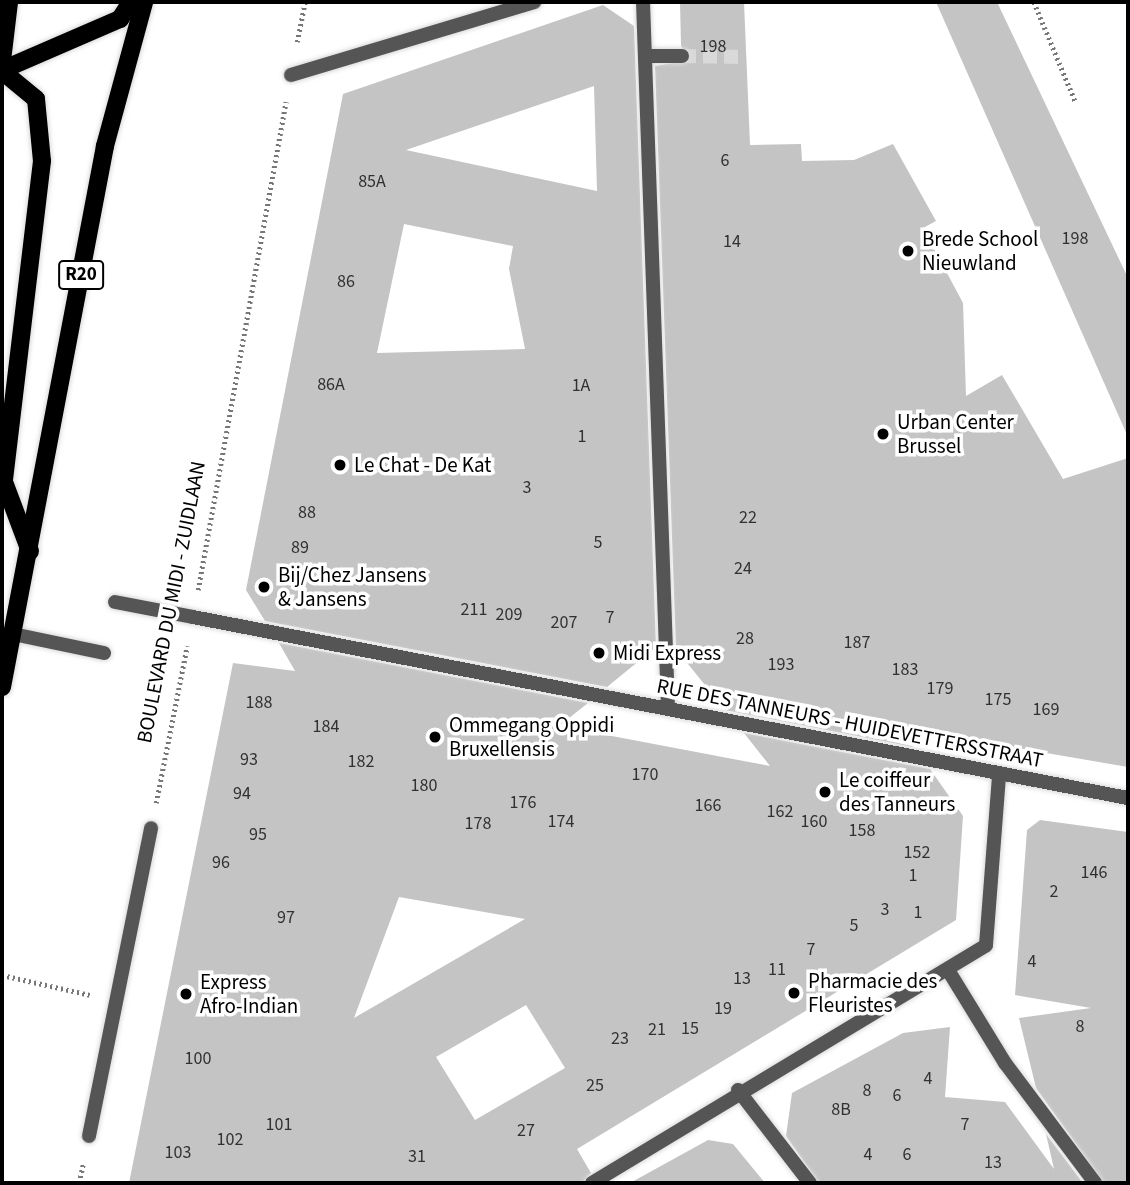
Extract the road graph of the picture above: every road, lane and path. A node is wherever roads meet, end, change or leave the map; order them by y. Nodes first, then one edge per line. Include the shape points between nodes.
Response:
1 (9, 2) edge
2 (131, 2) edge
3 (144, 2) edge
4 (305, 2) edge
5 (534, 2) edge
6 (643, 2) edge
7 (1034, 2) edge
8 (645, 56) junction
9 (682, 56) tunnel mouth
10 (2, 61) edge
11 (2, 71) edge
12 (291, 75) junction
13 (1076, 103) dead end
14 (30, 551) junction
15 (115, 602) dead end
16 (193, 617) junction
17 (13, 634) junction
18 (104, 653) dead end
19 (2, 687) edge
20 (668, 707) junction
21 (999, 776) junction
22 (1128, 798) edge
23 (151, 828) joint
24 (948, 971) junction
25 (2, 975) edge
26 (116, 1000) junction
27 (738, 1090) junction
28 (89, 1136) dead end
29 (592, 1183) edge
30 (810, 1183) edge
31 (1095, 1183) edge

1 - 10 main road
2 - 11 main road via 120,19
3 - 14 main road, R20 via 105,146
4 - 12 path, BOULEVARD DU MIDI - ZUIDLAAN
5 - 12 street
6 - 8 street
7 - 13 path
8 - 9 street
8 - 20 street
11 - 14 main road, R20 via 36,99 42,160 4,482
12 - 16 path, BOULEVARD DU MIDI - ZUIDLAAN
14 - 17 main road, R20
15 - 16 street, RUE DES TANNEURS - HUIDEVETTERSSTRAAT
16 - 20 street, RUE DES TANNEURS - HUIDEVETTERSSTRAAT
16 - 23 path, BOULEVARD DU MIDI - ZUIDLAAN
17 - 18 street
17 - 19 main road, R20
20 - 21 street, RUE DES TANNEURS - HUIDEVETTERSSTRAAT
21 - 22 street, RUE DES TANNEURS - HUIDEVETTERSSTRAAT
21 - 24 street via 986,945
23 - 26 street
24 - 27 street
24 - 31 street via 1005,1063
25 - 26 path
26 - 28 street
27 - 29 street
27 - 30 street

